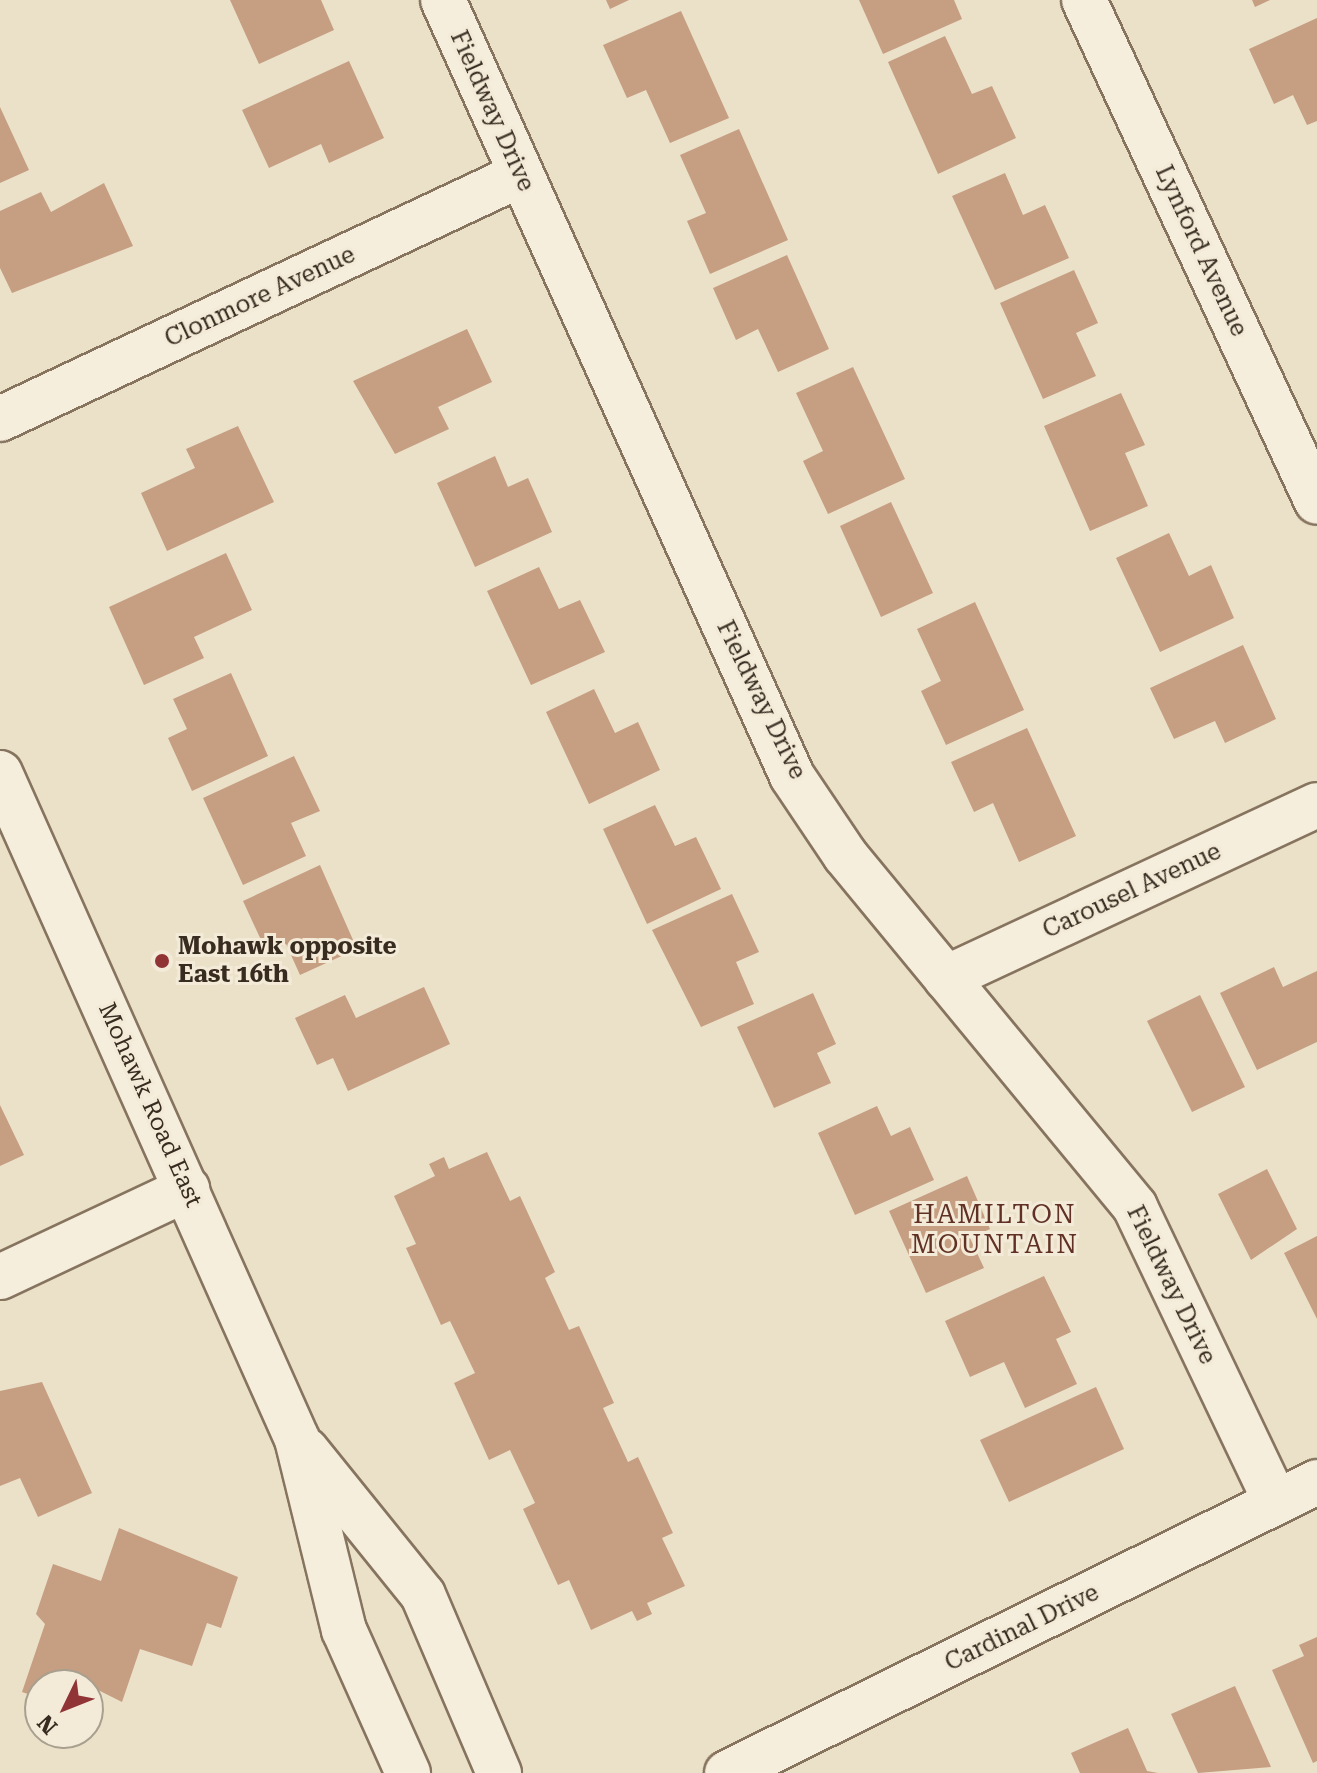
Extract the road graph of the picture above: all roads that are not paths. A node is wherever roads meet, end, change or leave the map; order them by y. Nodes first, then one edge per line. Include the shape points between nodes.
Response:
1 (443, 0) edge
2 (1084, 0) edge
3 (520, 175) junction
4 (0, 419) edge
5 (1317, 502) edge
6 (0, 773) edge
7 (1317, 805) edge
8 (946, 978) junction
9 (187, 1189) junction
10 (0, 1277) edge
11 (297, 1439) junction
12 (1317, 1482) edge
13 (1276, 1502) junction
14 (408, 1773) edge
15 (499, 1773) edge
16 (727, 1773) edge

1 - 3 street, Fieldway Drive
2 - 5 street, Lynford Avenue
3 - 4 street, Clonmore Avenue
3 - 8 street, Fieldway Drive via 792,776 845,855
6 - 9 street, Mohawk Road East
7 - 8 street, Carousel Avenue
8 - 13 street, Fieldway Drive via 1135,1207
9 - 10 street
9 - 11 street, Mohawk Road East
11 - 14 street, Mohawk Road East via 344,1630
11 - 15 street, Mohawk Road East via 423,1595
12 - 13 street, Cardinal Drive
13 - 16 street, Cardinal Drive

